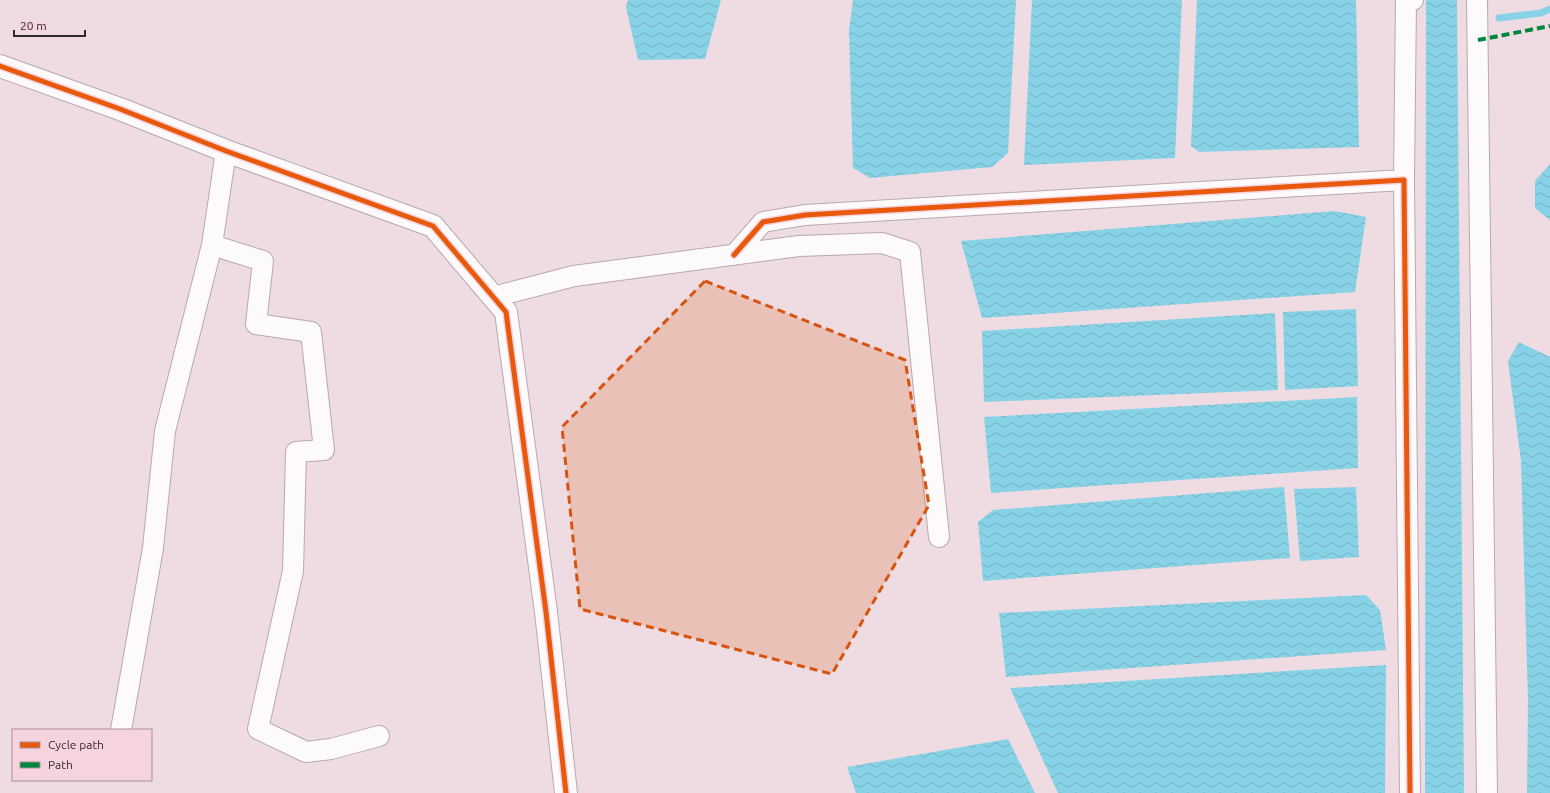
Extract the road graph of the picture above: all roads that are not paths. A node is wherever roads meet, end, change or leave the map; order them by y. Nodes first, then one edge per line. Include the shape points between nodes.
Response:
1 (1406, 0) edge
2 (1413, 0) edge
3 (1477, 0) edge
4 (0, 66) edge
5 (226, 151) junction
6 (1404, 180) junction
7 (212, 246) junction
8 (734, 255) junction
9 (493, 297) junction
10 (939, 537) dead end
11 (121, 729) edge
12 (379, 736) dead end
13 (566, 793) edge
14 (1410, 793) edge
15 (1487, 793) edge

1 - 2 street
1 - 6 street
3 - 15 street
4 - 5 street
5 - 7 street
5 - 9 street via 433,226
6 - 8 street via 805,215 763,222
6 - 14 street
7 - 11 street via 165,431 153,548
7 - 12 street via 263,261 256,324 311,332 324,450 296,452 293,571 258,729 306,752 331,749
8 - 9 street via 574,276
8 - 10 street via 799,246 882,242 910,252
9 - 13 street via 506,312 546,612

